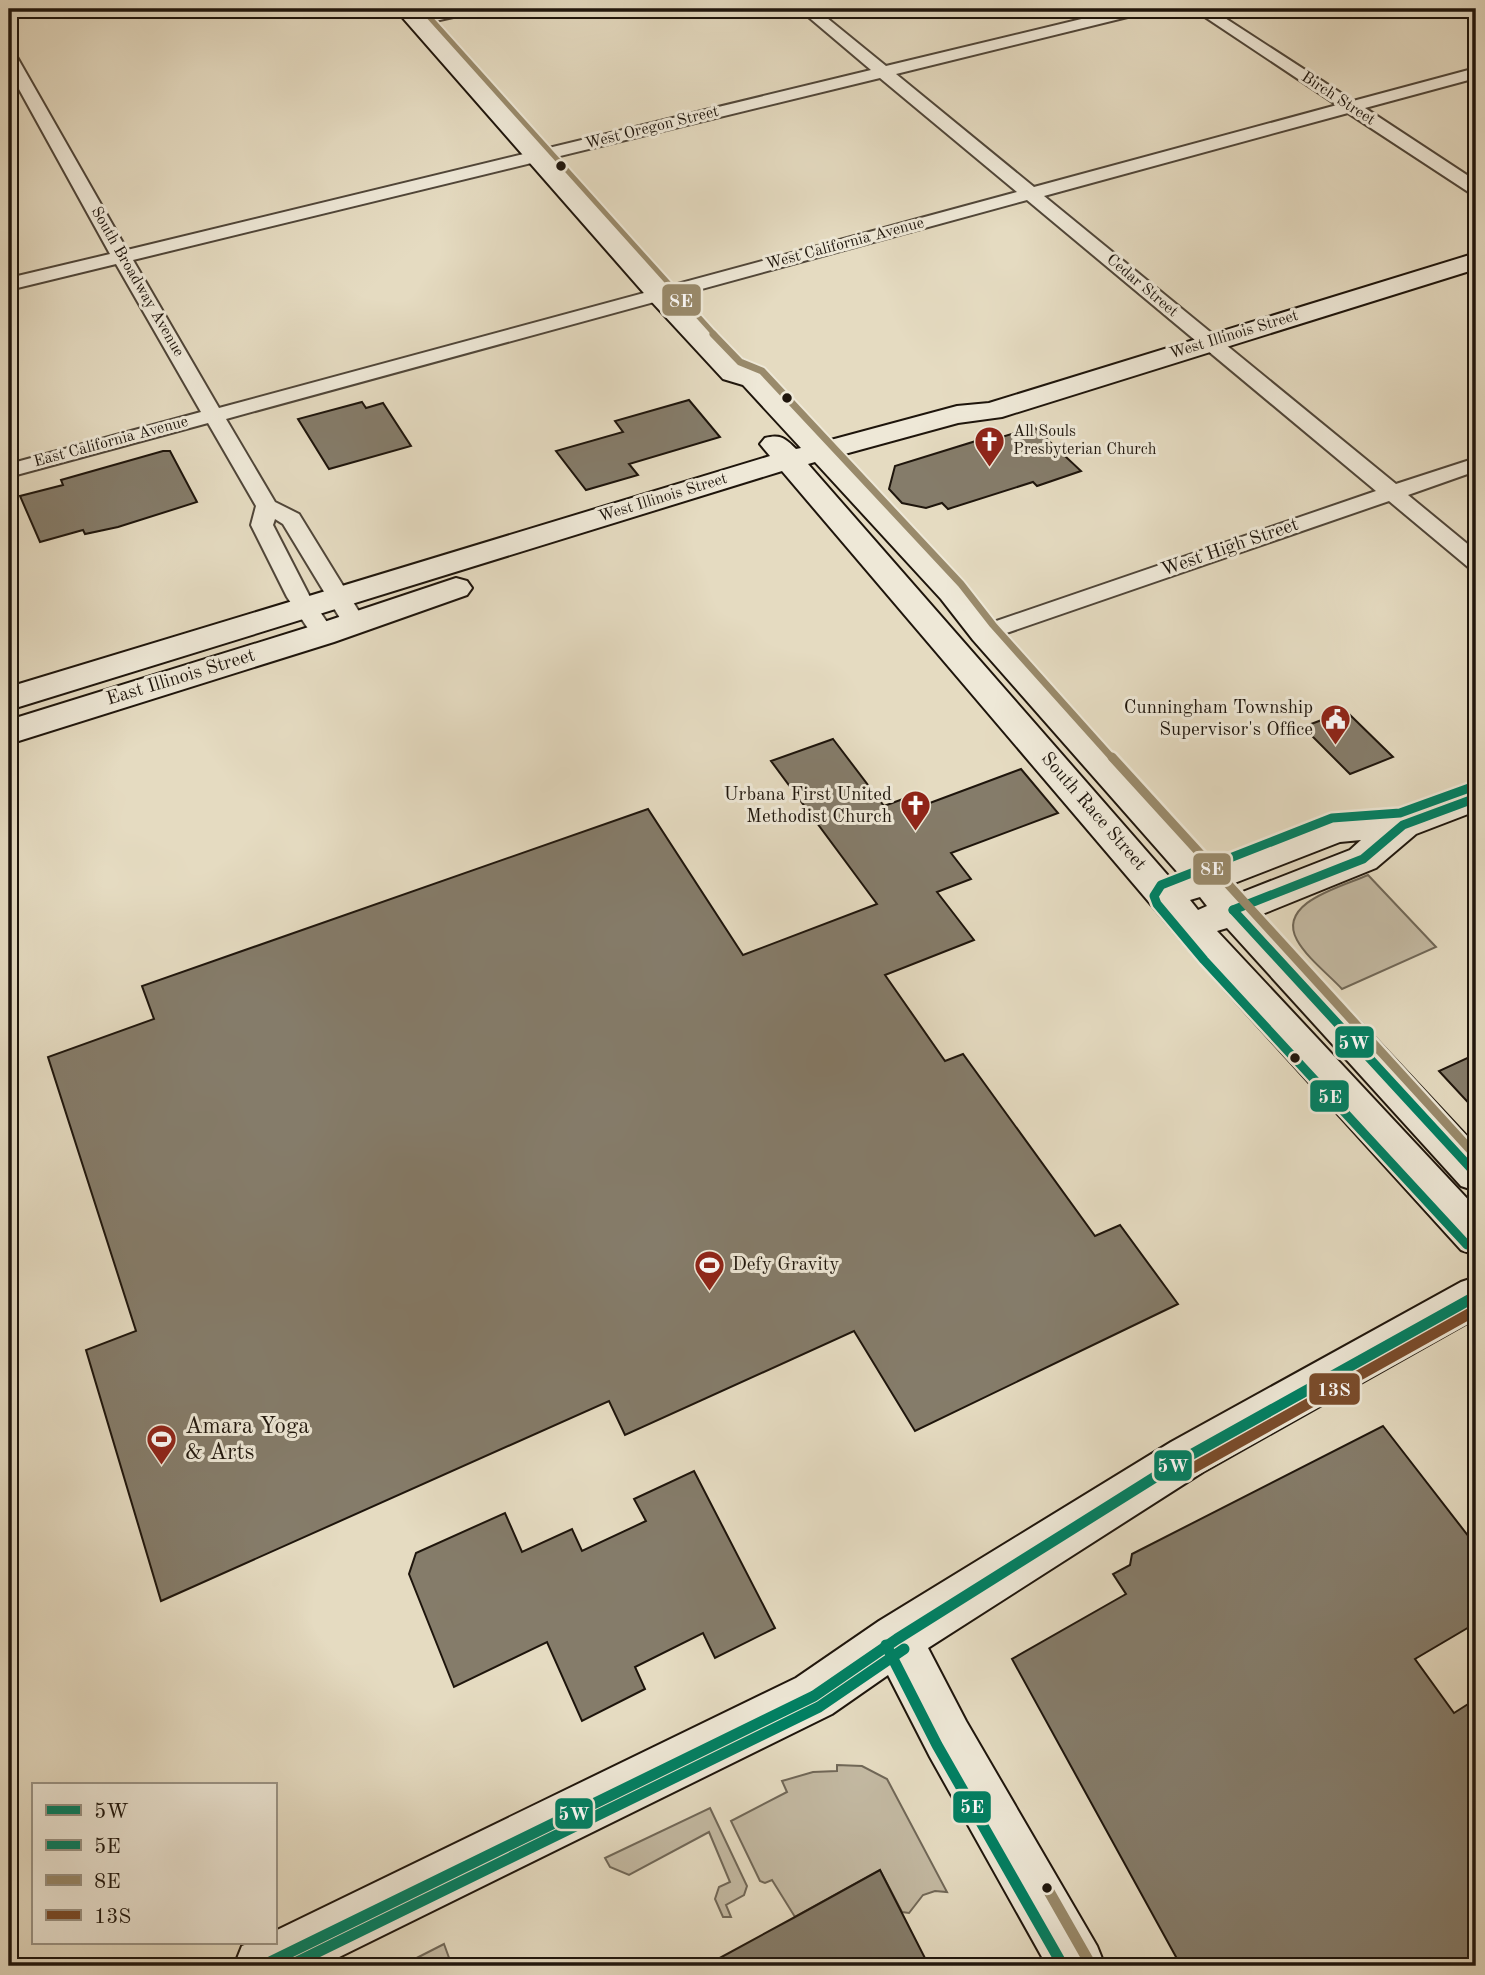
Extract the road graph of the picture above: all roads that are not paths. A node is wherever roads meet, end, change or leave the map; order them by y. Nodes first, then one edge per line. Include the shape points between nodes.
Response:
1 (470, 9) edge
2 (807, 9) edge
3 (1142, 9) edge
4 (1201, 9) edge
5 (412, 14) edge
6 (9, 57) edge
7 (884, 72) junction
8 (1476, 73) edge
9 (1350, 107) junction
10 (537, 156) junction
11 (1476, 189) edge
12 (1032, 194) junction
13 (122, 256) junction
14 (1476, 261) edge
15 (9, 284) edge
16 (659, 294) junction
17 (1209, 343) junction
18 (213, 414) junction
19 (1476, 464) edge
20 (812, 465) junction
21 (9, 471) edge
22 (1392, 494) junction
23 (267, 506) junction
24 (1476, 562) edge
25 (345, 611) junction
26 (314, 621) junction
27 (984, 633) junction
28 (9, 699) edge
29 (9, 732) edge
30 (1476, 798) edge
31 (1403, 825) junction
32 (1206, 879) junction
33 (1166, 896) junction
34 (1233, 911) junction
35 (1191, 927) junction
36 (1476, 1174) edge
37 (1476, 1237) edge
38 (1476, 1296) edge
39 (897, 1639) junction
40 (262, 1966) edge
41 (1077, 1966) edge

1 - 5 street
2 - 7 street, Cedar Street
3 - 7 street, West Oregon Street
4 - 9 street, Birch Street
5 - 10 street, South Race Street
6 - 13 street, South Broadway Avenue
7 - 10 street, West Oregon Street
7 - 12 street, Cedar Street
8 - 9 street, West California Avenue
9 - 11 street, Birch Street
9 - 12 street, West California Avenue
10 - 13 street, West Oregon Street
10 - 16 street, South Race Street
12 - 16 street, West California Avenue
12 - 17 street, Cedar Street
13 - 15 street, West Oregon Street
13 - 18 street, South Broadway Avenue
14 - 17 street, West Illinois Street
16 - 18 street, West California Avenue
16 - 20 street, South Race Street via 733,373 731,386 739,401
17 - 20 street, West Illinois Street via 992,411 968,427
17 - 22 street, Cedar Street
18 - 21 street, East California Avenue
18 - 23 street, South Broadway Avenue
19 - 22 street, West High Street
20 - 25 street, West Illinois Street via 467,584
20 - 27 street, South Race Street via 952,592
20 - 33 street, South Race Street
22 - 24 street, Cedar Street
22 - 27 street, West High Street
23 - 25 street, South Broadway Avenue via 291,519
23 - 26 street, South Broadway Avenue via 262,525
25 - 26 street, East Illinois Street
26 - 28 street, East Illinois Street
26 - 29 street, East Illinois Street
27 - 32 street, South Race Street
30 - 31 street
31 - 32 street via 1336,829
31 - 34 street via 1363,859
32 - 33 street
32 - 34 street, South Race Street
33 - 35 street, South Race Street
34 - 35 street
34 - 36 street, South Race Street
35 - 37 street, South Race Street
38 - 39 street via 1187,1457
39 - 40 street via 814,1696
39 - 41 street via 948,1739

